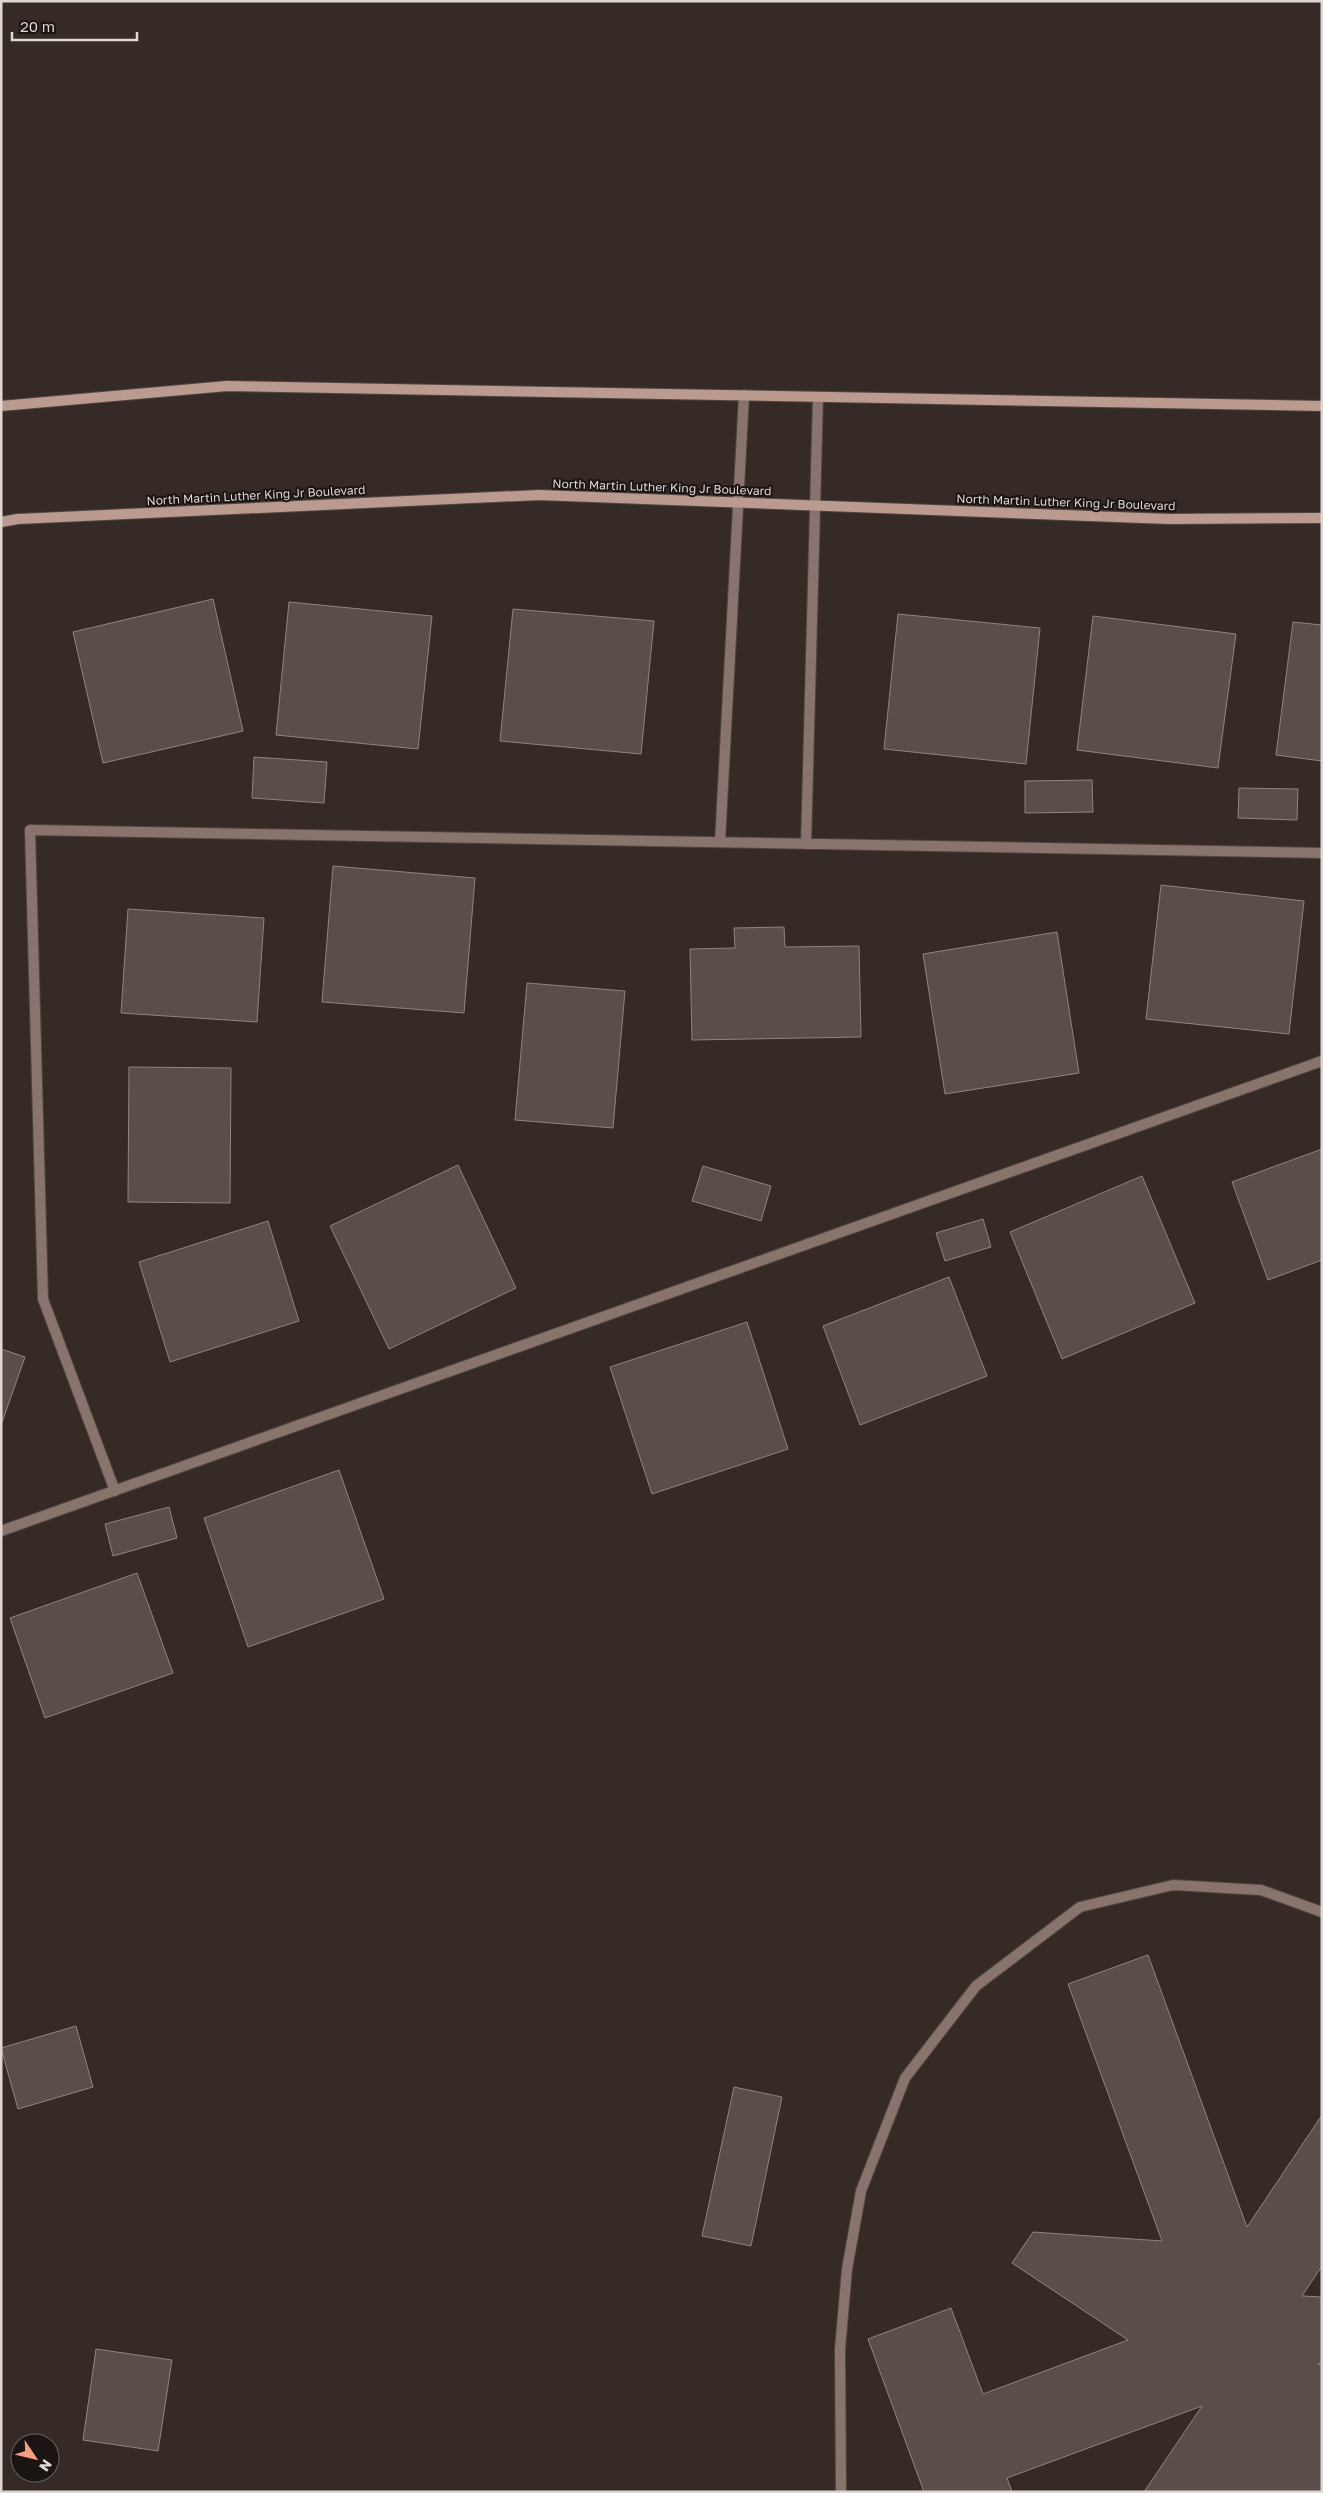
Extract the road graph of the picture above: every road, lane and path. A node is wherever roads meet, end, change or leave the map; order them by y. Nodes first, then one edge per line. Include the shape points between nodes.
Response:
1 (744, 395) junction
2 (818, 397) junction
3 (1, 406) edge
4 (1322, 406) edge
5 (738, 502) junction
6 (814, 506) junction
7 (1322, 518) edge
8 (1, 522) edge
9 (720, 842) junction
10 (806, 844) junction
11 (1322, 853) edge
12 (1322, 1061) edge
13 (115, 1490) junction
14 (1, 1531) edge
15 (1322, 1912) edge
16 (841, 2492) edge

1 - 2 main road
1 - 3 main road via 227,386
1 - 5 lane
2 - 4 main road
2 - 6 lane
5 - 6 main road, North Martin Luther King Jr Boulevard
5 - 8 main road, North Martin Luther King Jr Boulevard via 539,495
5 - 9 lane
6 - 7 main road, North Martin Luther King Jr Boulevard via 1169,519
6 - 10 lane
9 - 10 lane
9 - 13 lane via 30,830 43,1300
10 - 11 lane
12 - 13 lane
13 - 14 lane
15 - 16 lane via 1261,1890 1173,1886 1080,1907 976,1986 905,2078 861,2192 847,2270 840,2348

